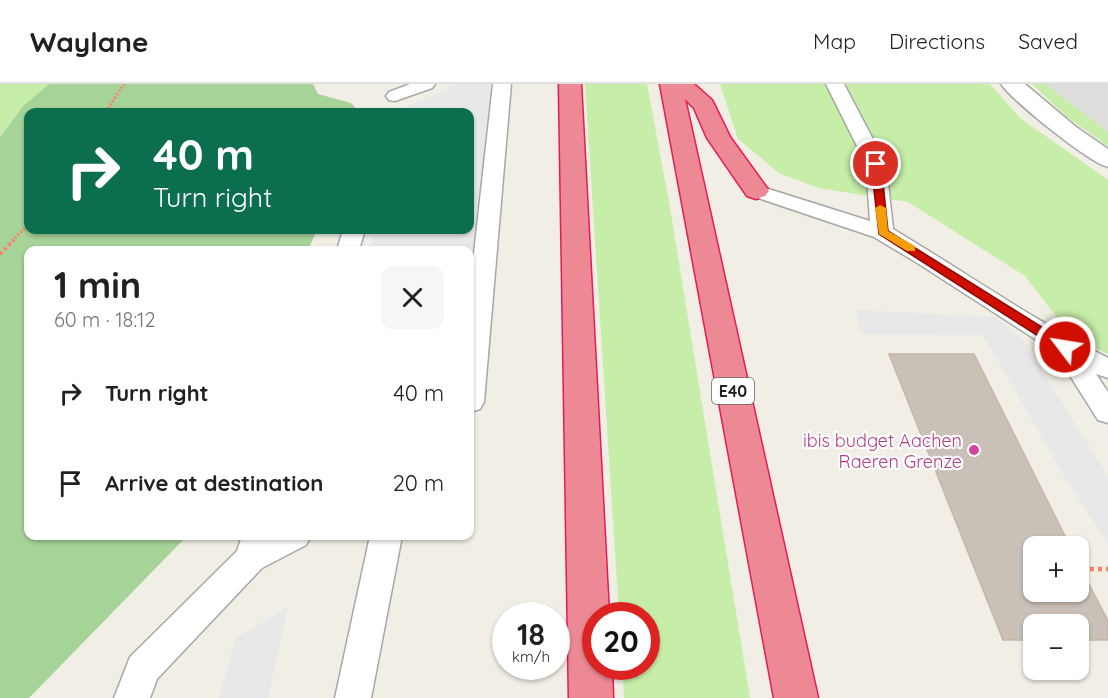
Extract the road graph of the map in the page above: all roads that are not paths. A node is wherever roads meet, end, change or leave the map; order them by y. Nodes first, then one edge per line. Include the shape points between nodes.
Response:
1 (426, 84) edge
2 (502, 84) edge
3 (570, 84) edge
4 (671, 84) edge
5 (681, 84) edge
6 (835, 84) edge
7 (1012, 84) edge
8 (391, 98) edge
9 (1108, 160) edge
10 (756, 191) joint
11 (882, 232) junction
12 (1065, 347) junction
13 (474, 362) edge
14 (1108, 369) edge
15 (1108, 413) edge
16 (280, 540) edge
17 (385, 540) edge
18 (255, 547) edge
19 (588, 690) edge
20 (132, 698) edge
21 (353, 698) edge
22 (796, 698) edge

1 - 8 lane
2 - 13 lane
3 - 19 highway
4 - 22 highway, E40
5 - 10 highway via 704,105 719,138
6 - 11 lane via 876,164
7 - 9 street
10 - 11 lane
11 - 12 lane
12 - 14 lane
12 - 15 lane
16 - 18 lane
17 - 21 lane
18 - 20 lane via 143,669

